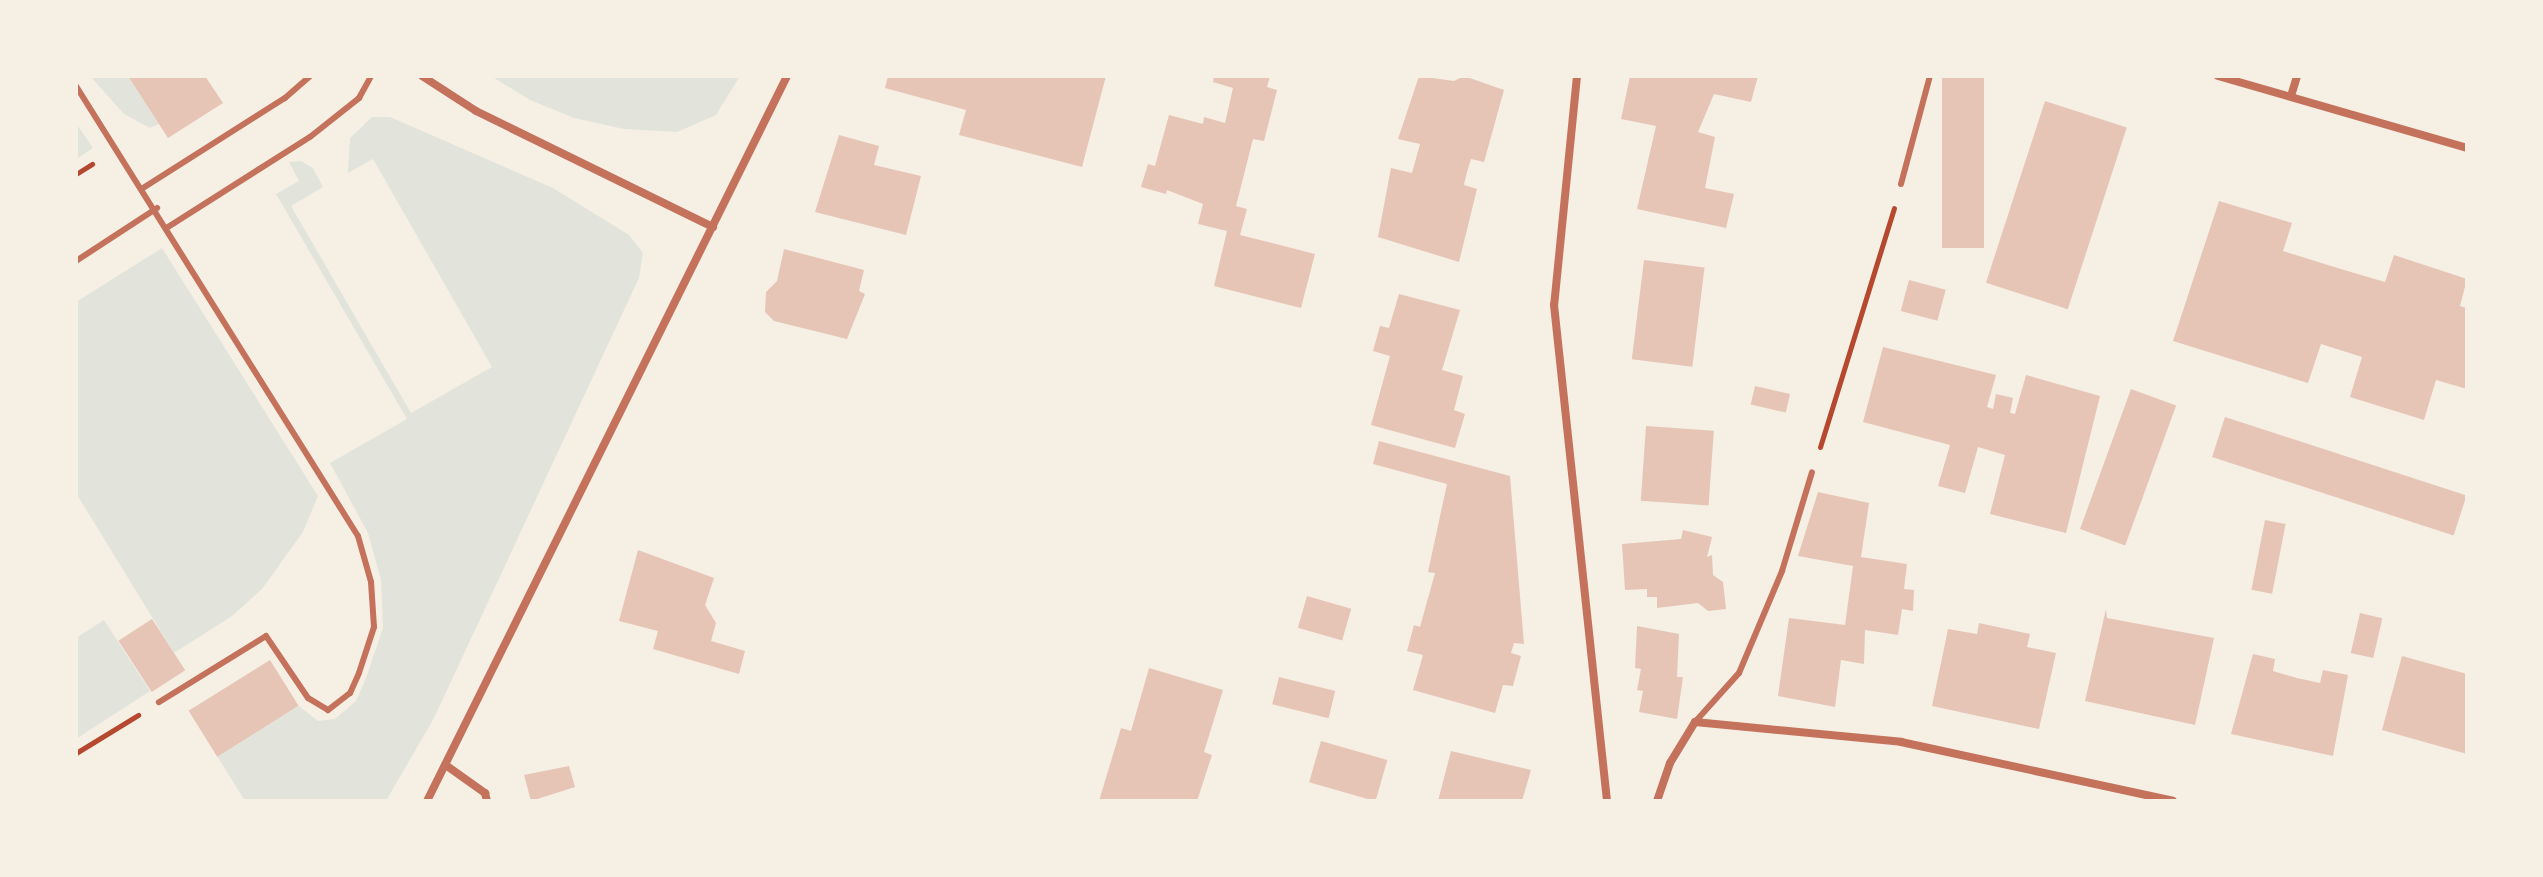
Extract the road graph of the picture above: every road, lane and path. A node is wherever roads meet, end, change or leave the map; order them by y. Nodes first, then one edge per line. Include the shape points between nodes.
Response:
1 (310, 76) edge
2 (371, 76) edge
3 (422, 76) edge
4 (787, 76) edge
5 (1577, 76) edge
6 (1930, 76) edge
7 (2218, 76) edge
8 (2297, 76) edge
9 (76, 86) edge
10 (2291, 96) junction
11 (2467, 148) edge
12 (1901, 184) joint
13 (143, 188) junction
14 (157, 208) junction
15 (168, 227) junction
16 (713, 227) junction
17 (76, 261) edge
18 (1812, 472) joint
19 (159, 702) joint
20 (1695, 722) junction
21 (76, 753) edge
22 (447, 766) junction
23 (427, 801) edge
24 (487, 801) edge
25 (1607, 801) edge
26 (1657, 801) edge
27 (2173, 801) edge

1 - 13 lane via 285,98
2 - 15 lane via 359,98 310,137
3 - 16 street via 476,111
4 - 16 street
5 - 25 street via 1554,305
6 - 12 lane
7 - 10 street
8 - 10 street
9 - 13 lane
10 - 11 street
12 - 18 path
13 - 14 lane
14 - 15 lane
14 - 17 lane
15 - 19 lane via 358,536 371,582 374,627 350,693 328,710 308,698 266,636
16 - 22 street
18 - 20 lane via 1782,571 1739,673
19 - 21 path
20 - 26 street via 1670,763
20 - 27 street via 1901,742
22 - 23 street
22 - 24 street via 485,793

